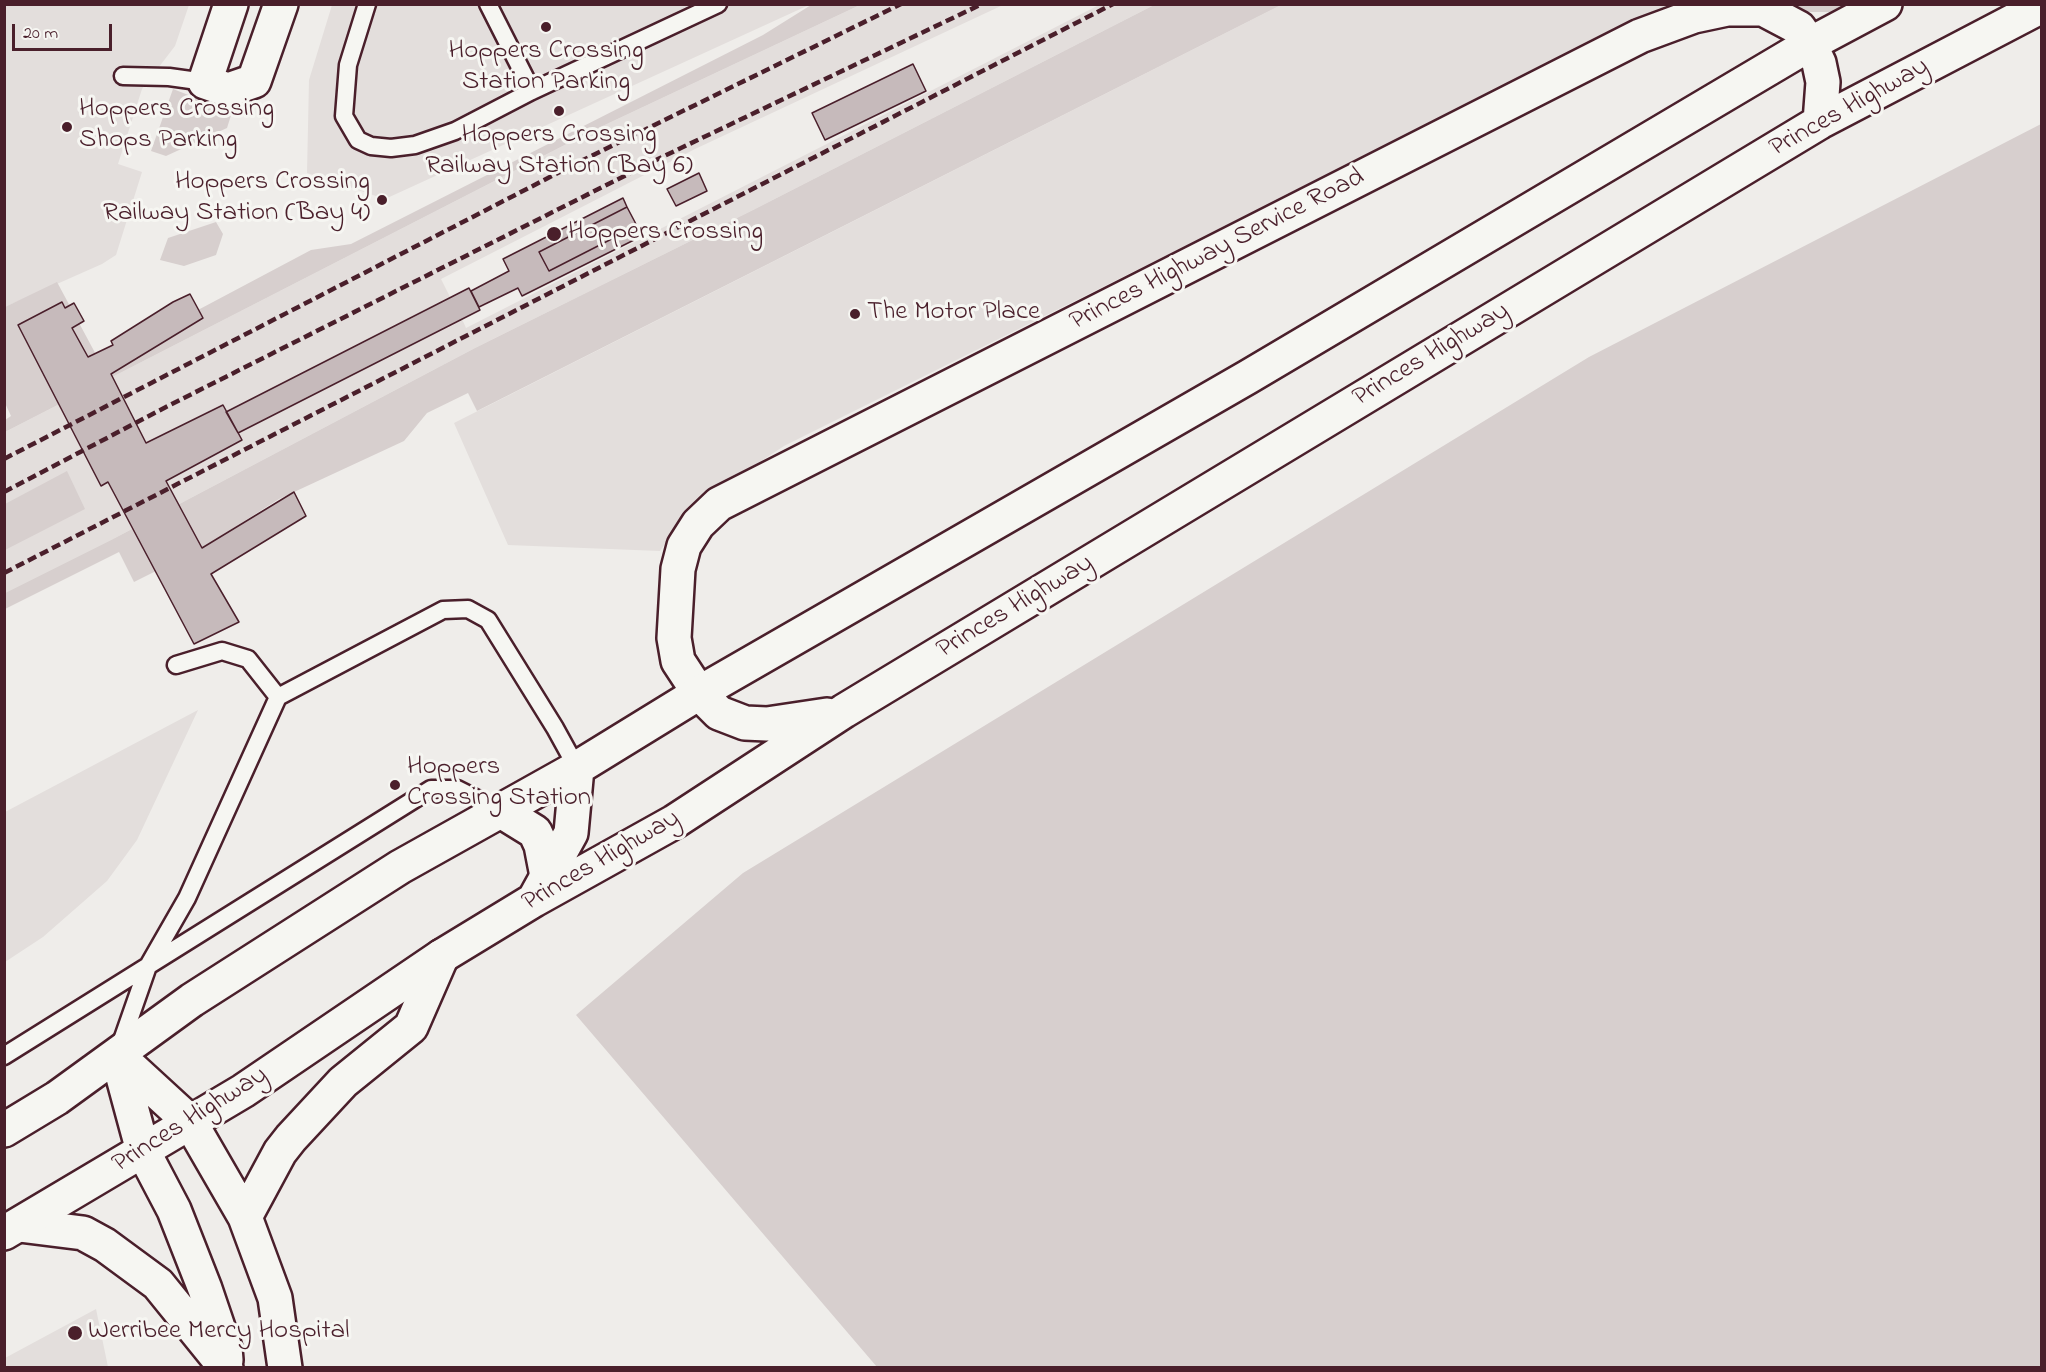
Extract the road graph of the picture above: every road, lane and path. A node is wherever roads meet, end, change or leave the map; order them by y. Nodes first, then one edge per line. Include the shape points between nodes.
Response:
1 (231, 4) edge
2 (281, 4) edge
3 (367, 4) edge
4 (488, 4) edge
5 (718, 4) edge
6 (1885, 4) edge
7 (2042, 6) edge
8 (1810, 44) junction
9 (123, 76) dead end
10 (205, 82) junction
11 (532, 90) junction
12 (1820, 122) junction
13 (176, 665) dead end
14 (699, 693) junction
15 (278, 697) junction
16 (844, 711) junction
17 (577, 768) junction
18 (501, 811) junction
19 (540, 888) junction
20 (442, 956) junction
21 (148, 966) junction
22 (117, 1055) junction
23 (4, 1056) edge
24 (190, 1122) junction
25 (4, 1130) edge
26 (143, 1151) junction
27 (245, 1217) junction
28 (12, 1229) edge
29 (226, 1368) edge
30 (285, 1368) edge

1 - 10 main road
2 - 10 main road via 254,81 228,90
3 - 11 lane via 348,65 344,99 344,116 358,140 370,146 415,146 454,131
4 - 11 lane
5 - 11 lane
6 - 8 main road
7 - 12 main road, Princes Highway
8 - 12 main road via 1823,82
8 - 14 main road via 1248,377
8 - 14 main road, Princes Highway Service Road via 1800,28 1763,9 1727,9 1694,16 1640,36 719,504 698,524 684,546 678,569 676,650 678,661
9 - 10 lane
12 - 16 main road, Princes Highway
13 - 15 lane via 222,651 248,659
14 - 16 main road, Princes Highway Service Road via 719,713 745,723 790,722
14 - 17 main road
15 - 17 lane via 443,610 468,609 488,620
15 - 21 lane via 187,898
16 - 19 main road, Princes Highway via 674,822
17 - 18 main road
17 - 19 main road via 570,833
18 - 19 main road via 535,832 541,845
18 - 21 lane via 457,789 430,789
18 - 22 main road via 360,892 192,1000
19 - 20 main road, Princes Highway
20 - 24 main road, Princes Highway via 243,1091
20 - 27 main road via 411,1027 343,1082 291,1137
21 - 22 lane
21 - 23 lane
22 - 24 main road
22 - 25 main road
22 - 26 main road
24 - 26 main road, Princes Highway
24 - 27 main road
26 - 28 main road, Princes Highway
26 - 29 main road via 174,1210 205,1289 225,1348
27 - 30 main road via 275,1298
28 - 29 main road via 83,1233 105,1245 158,1284

